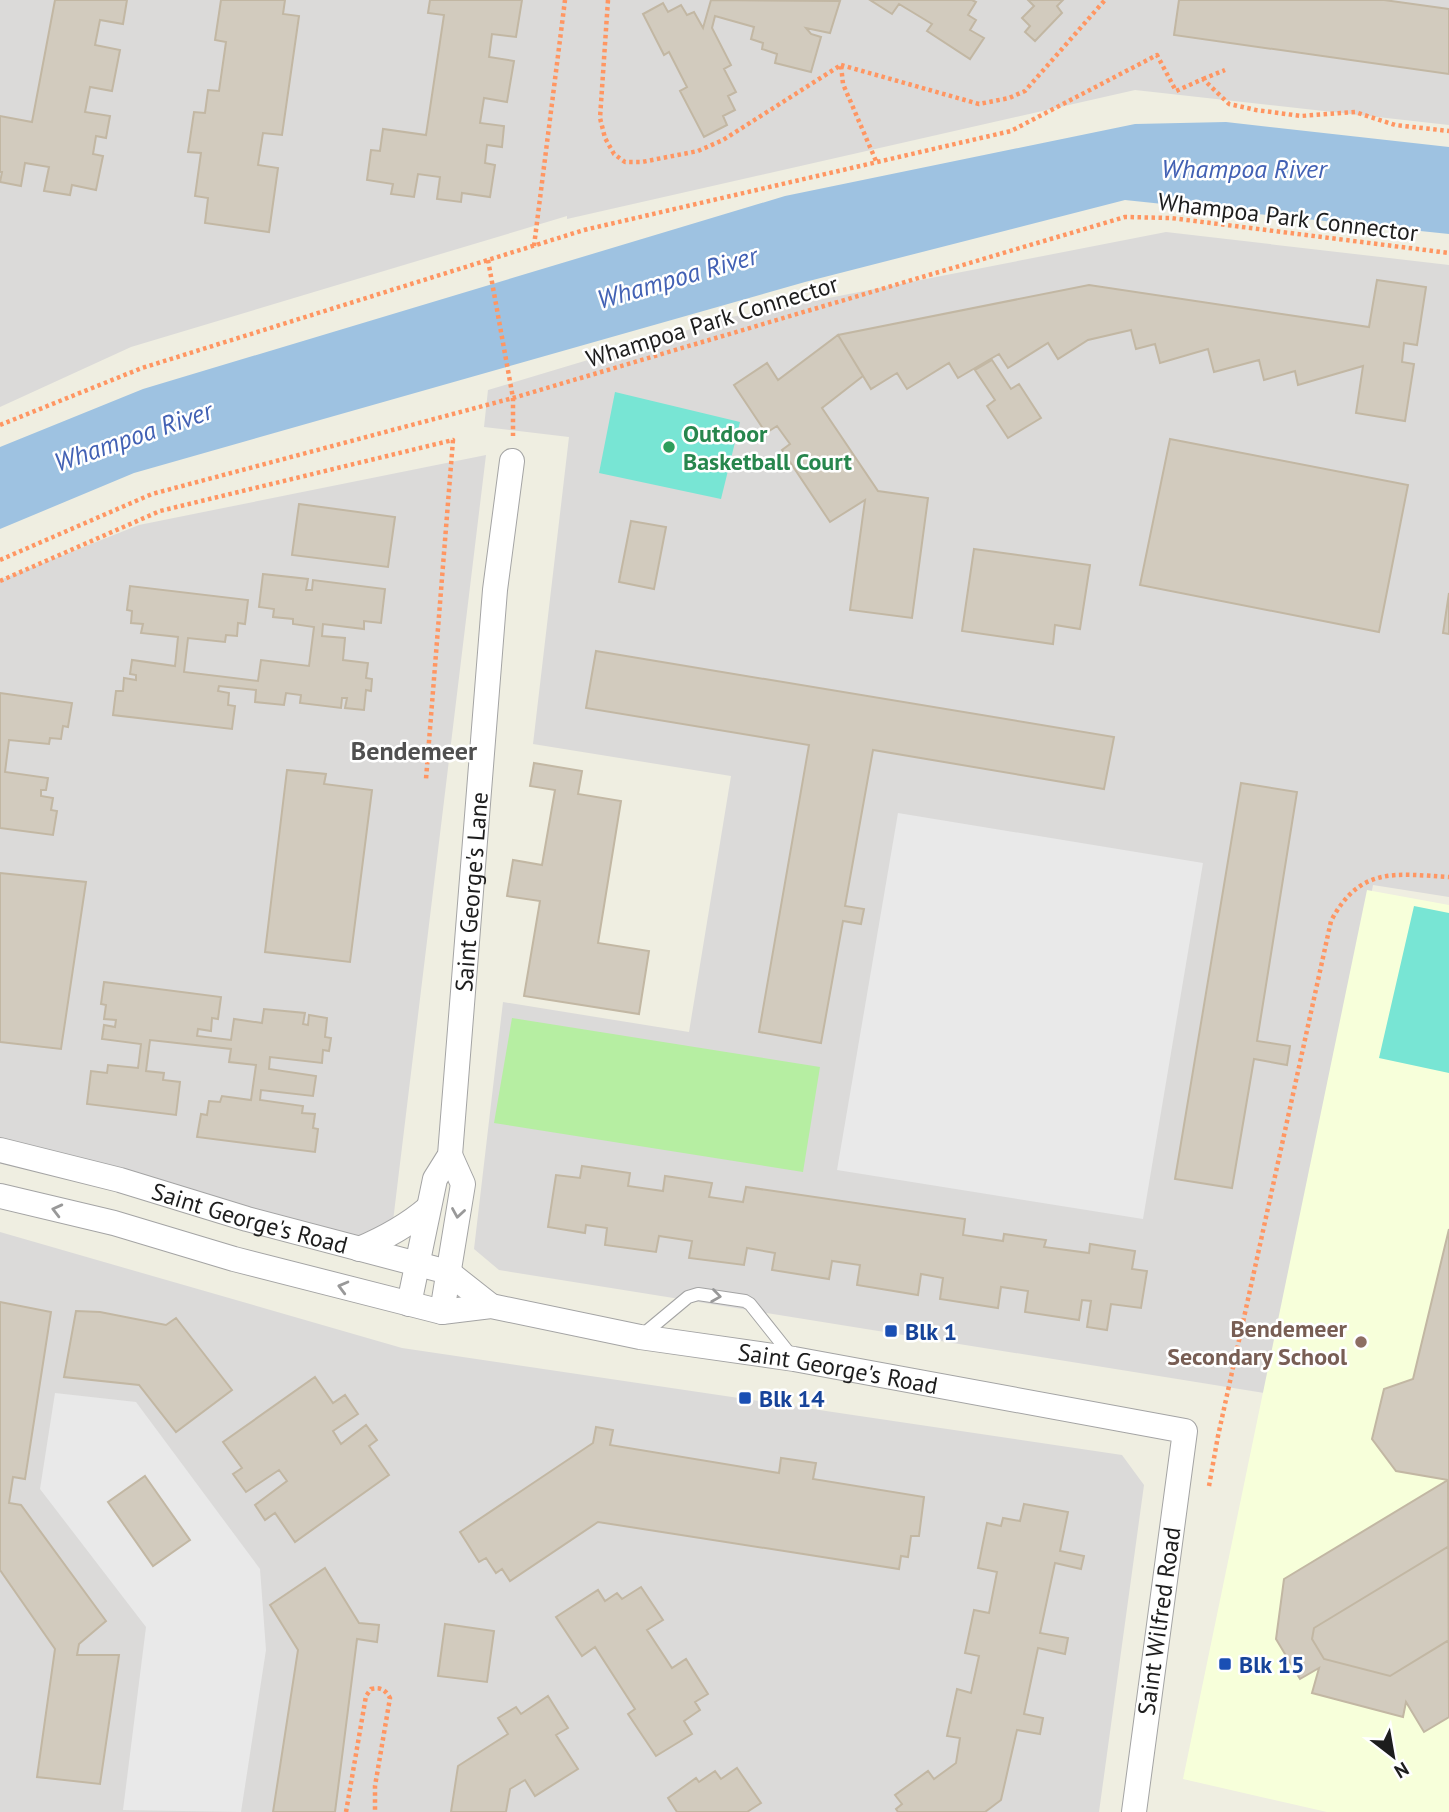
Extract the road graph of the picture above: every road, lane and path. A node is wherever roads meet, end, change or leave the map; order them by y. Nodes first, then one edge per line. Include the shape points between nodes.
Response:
1 (565, 0) edge
2 (608, 0) edge
3 (1105, 0) edge
4 (841, 65) junction
5 (1225, 70) dead end
6 (1203, 79) junction
7 (1449, 131) edge
8 (876, 161) junction
9 (534, 246) junction
10 (1449, 253) edge
11 (488, 260) junction
12 (513, 398) junction
13 (0, 425) edge
14 (512, 461) joint
15 (0, 560) edge
16 (0, 580) edge
17 (426, 779) dead end
18 (1449, 877) edge
19 (0, 1150) edge
20 (450, 1155) junction
21 (0, 1196) edge
22 (428, 1208) junction
23 (359, 1249) junction
24 (418, 1264) junction
25 (448, 1272) junction
26 (409, 1304) junction
27 (491, 1306) junction
28 (442, 1312) junction
29 (640, 1337) junction
30 (794, 1359) junction
31 (1185, 1431) joint
32 (1208, 1490) dead end
33 (346, 1812) edge
34 (375, 1812) edge
35 (1134, 1812) edge

1 - 9 path
2 - 4 path via 600,118 614,154 625,162 711,146
3 - 4 path via 1025,91 1009,98 979,104
4 - 8 path via 843,84
5 - 6 path
6 - 7 path via 1229,104 1256,110 1301,116 1355,112 1395,125
6 - 8 path via 1176,92 1157,55 1011,131
8 - 9 path
9 - 11 path
10 - 12 path, Whampoa Park Connector via 1171,218 1125,217
11 - 12 path
11 - 13 path via 142,368
12 - 14 path
12 - 15 path, Whampoa Park Connector via 152,494
14 - 20 street, Saint George's Lane via 495,590
16 - 17 path via 160,511 453,440
18 - 32 path via 1377,877 1357,886 1331,921
19 - 23 street, Saint George's Road
20 - 22 street, Saint George's Lane via 435,1179
20 -> 25 street, Saint George's Lane via 463,1184
26 -> 21 street, Saint George's Road
22 - 23 street via 407,1225
22 - 24 street, Saint George's Lane
23 - 24 street, Saint George's Road
24 - 25 street, Saint George's Road
24 - 26 street, Saint George's Lane
25 - 27 street, Saint George's Road
25 - 28 street, Saint George's Lane
26 - 28 street, Saint George's Road
27 - 28 street, Saint George's Road
27 - 29 street, Saint George's Road
29 - 30 street, Saint George's Road
29 -> 30 lane via 688,1297 698,1294 750,1304
30 - 31 street, Saint George's Road
31 - 35 street, Saint Wilfred Road
33 - 34 path via 366,1696 370,1689 379,1688 390,1698

